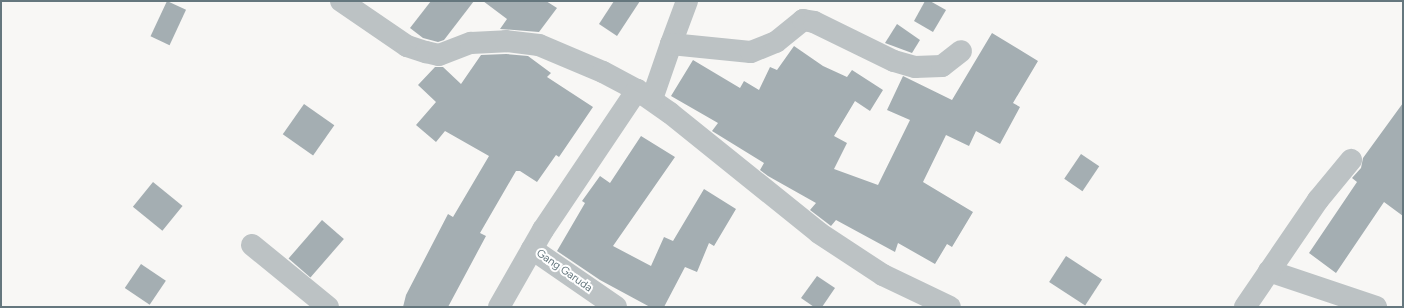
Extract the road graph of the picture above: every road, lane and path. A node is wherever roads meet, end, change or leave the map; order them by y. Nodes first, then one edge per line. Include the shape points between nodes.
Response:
1 (341, 1) edge
2 (687, 1) edge
3 (671, 44) junction
4 (961, 51) dead end
5 (644, 95) junction
6 (1351, 160) dead end
7 (252, 245) dead end
8 (532, 249) junction
9 (1269, 271) junction
10 (328, 307) edge
11 (499, 307) edge
12 (616, 307) edge
13 (950, 307) edge
14 (1245, 307) edge
15 (1376, 307) edge

1 - 5 street via 407,46 426,52 439,55 472,43 486,41 539,45
2 - 3 street
3 - 4 street via 751,52 776,42 803,20 828,28 894,61 915,67 942,66
3 - 5 street
5 - 8 street via 581,170
5 - 13 street via 819,233 883,275
6 - 9 street via 1318,200
7 - 10 street
8 - 11 street
8 - 12 street, Gang Garuda
9 - 14 street
9 - 15 street

